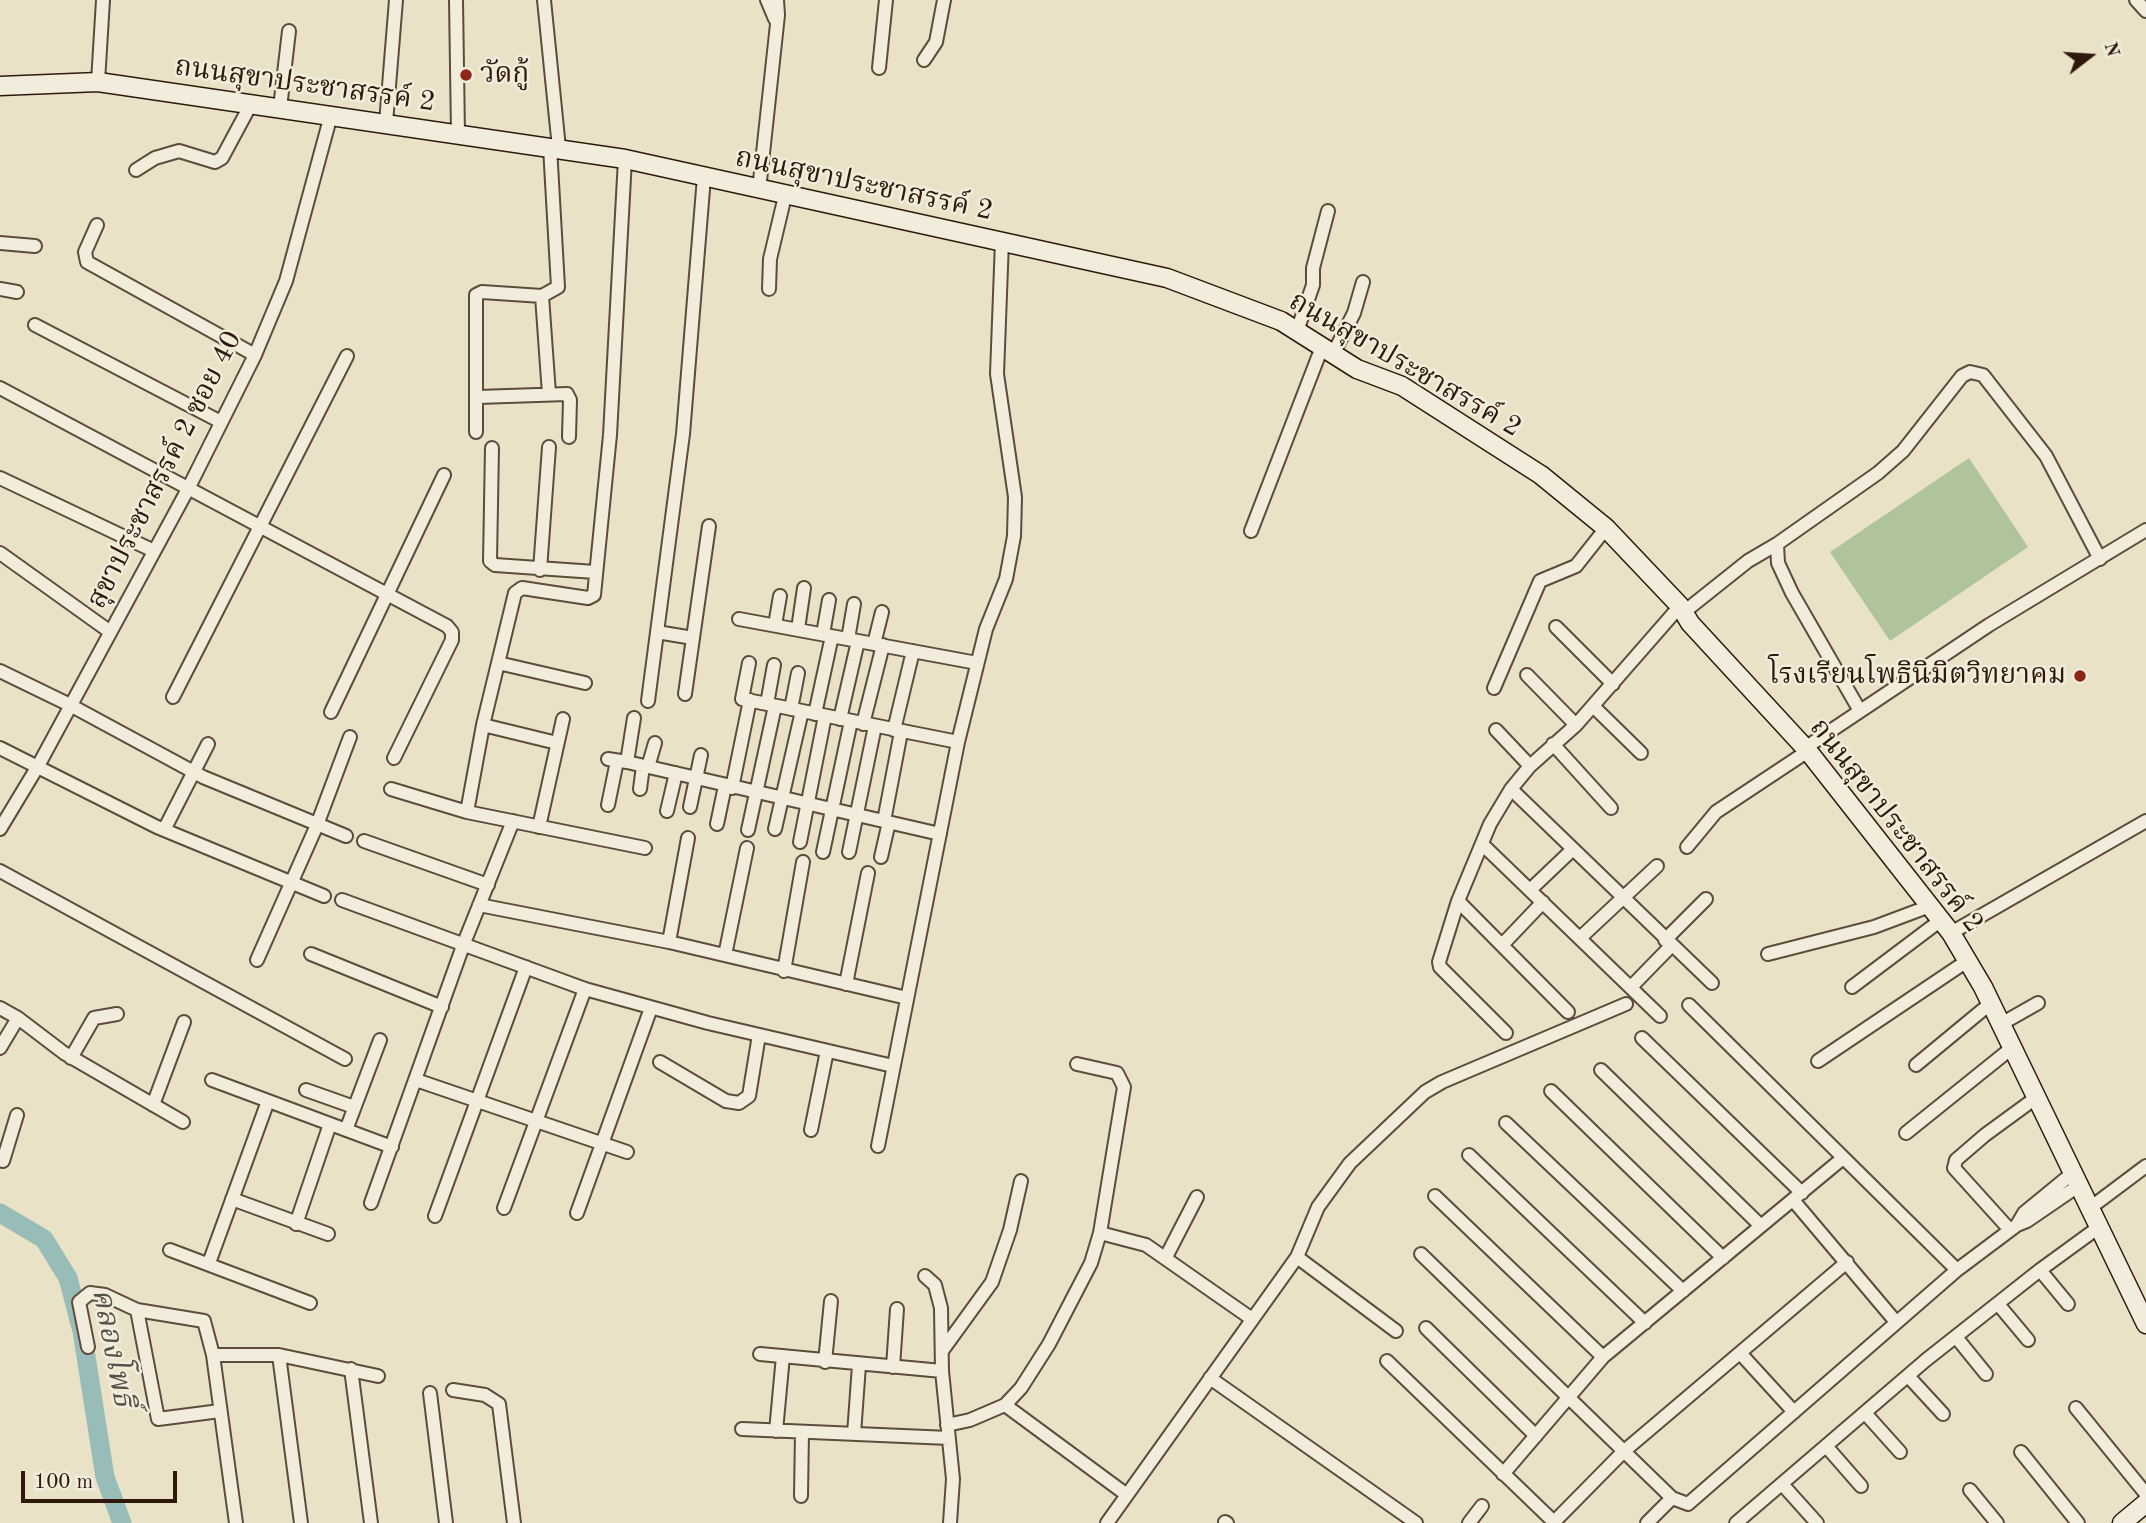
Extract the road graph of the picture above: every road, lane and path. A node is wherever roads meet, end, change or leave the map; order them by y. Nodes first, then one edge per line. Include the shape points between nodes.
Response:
1 (103, 0) edge
2 (396, 0) edge
3 (456, 0) edge
4 (544, 0) edge
5 (767, 0) edge
6 (777, 0) edge
7 (886, 0) edge
8 (944, 0) edge
9 (2136, 0) edge
10 (2146, 11) edge
11 (777, 23) junction
12 (289, 31) dead end
13 (924, 61) dead end
14 (878, 68) dead end
15 (98, 82) junction
16 (0, 86) edge
17 (251, 104) junction
18 (280, 108) junction
19 (331, 116) junction
20 (386, 123) junction
21 (458, 134) junction
22 (554, 147) junction
23 (625, 159) junction
24 (136, 170) dead end
25 (704, 177) junction
26 (759, 190) junction
27 (785, 195) junction
28 (1328, 211) dead end
29 (97, 225) dead end
30 (1002, 241) junction
31 (0, 243) edge
32 (35, 246) dead end
33 (1363, 282) dead end
34 (0, 289) edge
35 (769, 289) dead end
36 (17, 292) dead end
37 (542, 296) junction
38 (35, 325) dead end
39 (1297, 331) junction
40 (1327, 350) junction
41 (255, 355) junction
42 (347, 356) dead end
43 (0, 388) edge
44 (549, 394) junction
45 (478, 397) junction
46 (221, 422) junction
47 (476, 432) dead end
48 (569, 437) dead end
49 (549, 447) dead end
50 (492, 448) dead end
51 (444, 475) dead end
52 (0, 478) edge
53 (188, 489) junction
54 (709, 526) dead end
55 (258, 527) junction
56 (1606, 528) junction
57 (2146, 530) edge
58 (1251, 531) dead end
59 (1777, 544) junction
60 (153, 551) junction
61 (0, 553) edge
62 (2100, 559) junction
63 (540, 570) junction
64 (595, 572) junction
65 (804, 588) dead end
66 (387, 596) junction
67 (780, 596) dead end
68 (829, 600) dead end
69 (854, 604) dead end
70 (1682, 609) junction
71 (882, 612) dead end
72 (739, 619) dead end
73 (775, 625) junction
74 (1556, 627) dead end
75 (798, 629) junction
76 (110, 631) junction
77 (657, 632) junction
78 (827, 635) junction
79 (693, 638) junction
80 (853, 640) junction
81 (879, 644) junction
82 (913, 651) junction
83 (498, 663) junction
84 (749, 663) dead end
85 (977, 663) junction
86 (775, 665) dead end
87 (0, 671) edge
88 (798, 673) dead end
89 (1527, 675) dead end
90 (585, 682) dead end
91 (1614, 684) junction
92 (1493, 688) dead end
93 (685, 695) dead end
94 (173, 697) dead end
95 (750, 700) junction
96 (648, 701) dead end
97 (70, 705) junction
98 (771, 705) junction
99 (1593, 706) junction
100 (796, 710) junction
101 (331, 712) dead end
102 (1860, 712) junction
103 (820, 715) junction
104 (634, 718) dead end
105 (563, 719) dead end
106 (857, 723) junction
107 (483, 725) junction
108 (1576, 725) junction
109 (1496, 730) dead end
110 (898, 731) junction
111 (350, 737) dead end
112 (958, 742) junction
113 (557, 743) junction
114 (655, 743) dead end
115 (208, 744) dead end
116 (1553, 744) junction
117 (0, 748) edge
118 (1806, 750) junction
119 (1641, 753) dead end
120 (701, 755) dead end
121 (394, 758) dead end
122 (617, 761) junction
123 (38, 766) junction
124 (1530, 766) junction
125 (646, 767) junction
126 (195, 773) junction
127 (676, 773) junction
128 (695, 778) junction
129 (728, 787) junction
130 (391, 789) dead end
131 (640, 789) dead end
132 (1511, 789) junction
133 (756, 793) junction
134 (782, 799) junction
135 (807, 804) junction
136 (608, 805) dead end
137 (690, 807) dead end
138 (1611, 808) dead end
139 (832, 810) junction
140 (467, 811) junction
141 (667, 811) dead end
142 (856, 816) junction
143 (513, 821) junction
144 (2146, 821) edge
145 (887, 822) junction
146 (717, 824) dead end
147 (317, 825) junction
148 (539, 827) junction
149 (0, 829) edge
150 (775, 829) dead end
151 (164, 830) junction
152 (748, 830) dead end
153 (940, 834) junction
154 (346, 835) dead end
155 (688, 838) dead end
156 (364, 841) dead end
157 (800, 842) dead end
158 (1482, 844) junction
159 (1687, 846) dead end
160 (645, 848) dead end
161 (747, 848) dead end
162 (1572, 850) junction
163 (823, 852) dead end
164 (849, 852) dead end
165 (881, 857) dead end
166 (803, 862) dead end
167 (1657, 866) dead end
168 (0, 870) edge
169 (868, 873) dead end
170 (292, 883) junction
171 (488, 885) junction
172 (1530, 890) junction
173 (324, 895) dead end
174 (1620, 898) junction
175 (1706, 899) dead end
176 (342, 900) dead end
177 (1458, 901) junction
178 (1543, 902) junction
179 (479, 905) junction
180 (1930, 906) junction
181 (1946, 927) junction
182 (1580, 939) junction
183 (669, 942) junction
184 (464, 943) junction
185 (1668, 943) junction
186 (1502, 945) junction
187 (311, 954) dead end
188 (1768, 954) dead end
189 (725, 955) junction
190 (257, 960) dead end
191 (1967, 961) junction
192 (526, 967) junction
193 (784, 971) junction
194 (1712, 983) dead end
195 (846, 985) junction
196 (1632, 987) junction
197 (1852, 987) dead end
198 (585, 989) junction
199 (907, 998) junction
200 (1991, 1003) junction
201 (2038, 1003) dead end
202 (1626, 1004) dead end
203 (1689, 1006) dead end
204 (442, 1007) junction
205 (0, 1008) edge
206 (651, 1008) junction
207 (1568, 1012) dead end
208 (117, 1014) dead end
209 (1660, 1016) dead end
210 (18, 1017) junction
211 (184, 1022) dead end
212 (2001, 1024) junction
213 (1506, 1033) dead end
214 (760, 1035) junction
215 (1642, 1038) dead end
216 (380, 1040) dead end
217 (2013, 1047) junction
218 (0, 1048) edge
219 (827, 1051) junction
220 (71, 1058) junction
221 (345, 1059) dead end
222 (1818, 1061) dead end
223 (660, 1062) dead end
224 (1077, 1064) dead end
225 (1916, 1065) dead end
226 (893, 1066) junction
227 (1601, 1070) dead end
228 (212, 1080) dead end
229 (416, 1080) junction
230 (306, 1090) dead end
231 (1551, 1091) dead end
232 (2037, 1097) junction
233 (268, 1101) junction
234 (477, 1101) junction
235 (153, 1105) junction
236 (354, 1107) junction
237 (17, 1115) dead end
238 (536, 1121) junction
239 (183, 1122) dead end
240 (1506, 1123) dead end
241 (330, 1124) junction
242 (0, 1125) edge
243 (346, 1130) junction
244 (811, 1130) dead end
245 (12, 1131) junction
246 (1906, 1133) dead end
247 (602, 1143) junction
248 (878, 1146) dead end
249 (391, 1147) junction
250 (628, 1152) dead end
251 (1469, 1155) dead end
252 (1843, 1158) junction
253 (4, 1161) dead end
254 (2146, 1166) edge
255 (2077, 1178) junction
256 (1021, 1181) dead end
257 (1435, 1196) dead end
258 (1797, 1196) junction
259 (1197, 1198) dead end
260 (232, 1199) junction
261 (371, 1203) dead end
262 (504, 1208) dead end
263 (2091, 1208) junction
264 (577, 1213) dead end
265 (435, 1216) dead end
266 (296, 1224) junction
267 (1761, 1226) junction
268 (2013, 1227) junction
269 (2099, 1227) junction
270 (1100, 1233) junction
271 (328, 1234) dead end
272 (170, 1250) dead end
273 (1421, 1254) dead end
274 (1166, 1257) junction
275 (1297, 1257) junction
276 (1723, 1258) junction
277 (1847, 1262) junction
278 (209, 1263) junction
279 (1957, 1270) junction
280 (2039, 1270) junction
281 (925, 1276) dead end
282 (1683, 1291) junction
283 (831, 1301) dead end
284 (310, 1303) dead end
285 (1998, 1304) junction
286 (2068, 1304) dead end
287 (897, 1309) dead end
288 (137, 1310) junction
289 (1252, 1319) junction
290 (1896, 1322) junction
291 (1645, 1323) junction
292 (2146, 1324) edge
293 (1426, 1328) dead end
294 (1396, 1331) dead end
295 (1956, 1337) junction
296 (2028, 1340) dead end
297 (88, 1347) dead end
298 (942, 1351) junction
299 (1740, 1353) junction
300 (212, 1354) junction
301 (760, 1354) dead end
302 (279, 1355) junction
303 (783, 1356) junction
304 (1603, 1357) junction
305 (1387, 1361) dead end
306 (825, 1362) junction
307 (859, 1365) junction
308 (894, 1367) junction
309 (351, 1369) junction
310 (942, 1371) junction
311 (1986, 1374) dead end
312 (378, 1376) dead end
313 (1908, 1376) junction
314 (1210, 1378) junction
315 (453, 1390) dead end
316 (430, 1393) dead end
317 (1570, 1396) junction
318 (1005, 1405) junction
319 (2076, 1408) dead end
320 (220, 1411) junction
321 (1794, 1412) junction
322 (1865, 1413) junction
323 (1942, 1414) dead end
324 (742, 1429) dead end
325 (776, 1430) junction
326 (948, 1431) junction
327 (802, 1432) junction
328 (854, 1434) junction
329 (1536, 1436) junction
330 (1826, 1446) junction
331 (1623, 1452) junction
332 (1900, 1452) dead end
333 (2021, 1452) dead end
334 (1503, 1474) junction
335 (1782, 1484) junction
336 (1861, 1486) dead end
337 (1970, 1490) dead end
338 (1127, 1494) junction
339 (2146, 1494) edge
340 (801, 1496) dead end
341 (1672, 1498) junction
342 (2146, 1503) edge
343 (1482, 1506) dead end
344 (1554, 1522) edge
345 (1739, 1522) edge
346 (236, 1523) edge
347 (301, 1523) edge
348 (371, 1523) edge
349 (446, 1523) edge
350 (514, 1523) edge
351 (950, 1523) edge
352 (1107, 1523) edge
353 (1416, 1523) edge
354 (1469, 1523) edge
355 (1647, 1523) edge
356 (1817, 1523) edge
357 (1997, 1523) edge
358 (2078, 1523) edge
359 (2122, 1523) edge

1 - 15 street
2 - 20 street
3 - 21 street
4 - 22 street
5 - 11 street
6 - 11 street
7 - 14 street
8 - 13 street via 936,42
9 - 10 street
11 - 26 street
12 - 18 street
15 - 16 street, ถนนสุขาประชาสรรค์ 2
15 - 17 street, ถนนสุขาประชาสรรค์ 2
17 - 18 street, ถนนสุขาประชาสรรค์ 2
17 - 24 street via 215,163 179,151
18 - 19 street, ถนนสุขาประชาสรรค์ 2
19 - 20 street, ถนนสุขาประชาสรรค์ 2
19 - 41 street, สุขาประชาสรรค์ 2 ซอย 40 via 286,281
20 - 21 street, ถนนสุขาประชาสรรค์ 2
21 - 22 street, ถนนสุขาประชาสรรค์ 2
22 - 23 street, ถนนสุขาประชาสรรค์ 2
22 - 37 street via 558,287
23 - 25 street, ถนนสุขาประชาสรรค์ 2
23 - 64 street via 610,435
25 - 26 street, ถนนสุขาประชาสรรค์ 2
25 - 77 street via 683,434
26 - 27 street, ถนนสุขาประชาสรรค์ 2
27 - 30 street, ถนนสุขาประชาสรรค์ 2
27 - 35 street via 770,259
28 - 39 street via 1313,285
29 - 41 street via 85,252 87,262
30 - 39 street, ถนนสุขาประชาสรรค์ 2 via 1167,278
30 - 85 street via 998,373 1015,497 1014,536 1006,579
31 - 32 street
33 - 40 street via 1354,313
34 - 36 street
37 - 44 street
37 - 45 street via 476,295
38 - 46 street
39 - 40 street, ถนนสุขาประชาสรรค์ 2
40 - 56 street, ถนนสุขาประชาสรรค์ 2 via 1464,423 1541,475
40 - 58 street
41 - 46 street, สุขาประชาสรรค์ 2 ซอย 40
42 - 55 street
43 - 53 street
44 - 45 street
44 - 48 street via 567,394 570,400
45 - 47 street
46 - 53 street, สุขาประชาสรรค์ 2 ซอย 40
49 - 63 street
50 - 63 street via 489,561
51 - 66 street
52 - 60 street
53 - 55 street
53 - 60 street, สุขาประชาสรรค์ 2 ซอย 40
54 - 79 street
55 - 66 street
55 - 94 street
56 - 70 street, ถนนสุขาประชาสรรค์ 2
56 - 92 street via 1576,566 1540,581
57 - 62 street
59 - 62 street via 1878,473 1903,451 1962,376 1975,372 1983,375 2046,457
59 - 70 street
59 - 102 street via 1778,563 1791,593
60 - 76 street, สุขาประชาสรรค์ 2 ซอย 40
61 - 76 street
62 - 102 street via 1989,625
63 - 64 street
64 - 83 street via 594,595 587,598 522,588 515,593
65 - 75 street
66 - 101 street
66 - 121 street via 452,632
67 - 73 street
68 - 78 street
69 - 80 street
70 - 91 street
70 - 118 street, ถนนสุขาประชาสรรค์ 2
71 - 81 street
72 - 73 street
73 - 75 street
74 - 91 street
75 - 78 street
76 - 97 street, สุขาประชาสรรค์ 2 ซอย 40
77 - 79 street
77 - 96 street
78 - 80 street
78 - 103 street
79 - 93 street
80 - 81 street
80 - 106 street
81 - 82 street
81 - 106 street
82 - 85 street
82 - 110 street
83 - 90 street
83 - 107 street
84 - 95 street via 742,699
85 - 112 street
86 - 98 street
87 - 97 street
88 - 100 street
89 - 108 street
91 - 99 street
95 - 98 street
95 - 129 street
97 - 123 street, สุขาประชาสรรค์ 2 ซอย 40
97 - 126 street
98 - 100 street
98 - 133 street
99 - 108 street
99 - 119 street
100 - 103 street
100 - 134 street
102 - 118 street
103 - 106 street
103 - 135 street
104 - 122 street
105 - 113 street
106 - 110 street
106 - 139 street
106 - 142 street
107 - 113 street
107 - 140 street
108 - 116 street
109 - 124 street
110 - 112 street
110 - 145 street
111 - 147 street
112 - 153 street
113 - 148 street
114 - 125 street
115 - 126 street
116 - 124 street
116 - 138 street
117 - 123 street
118 - 159 street via 1716,812
118 - 180 street, ถนนสุขาประชาสรรค์ 2
120 - 128 street
122 - 125 street
122 - 136 street
123 - 149 street, สุขาประชาสรรค์ 2 ซอย 40
123 - 151 street
124 - 132 street
125 - 127 street
125 - 131 street
126 - 147 street
126 - 151 street
127 - 128 street
127 - 141 street
128 - 129 street
128 - 137 street
129 - 133 street
129 - 146 street
130 - 140 street
132 - 158 street
132 - 162 street
133 - 134 street
133 - 152 street
134 - 135 street
134 - 150 street
135 - 139 street
135 - 157 street
139 - 142 street
139 - 163 street
140 - 143 street
142 - 145 street
142 - 164 street
143 - 148 street
143 - 171 street
144 - 181 street
145 - 153 street
145 - 165 street
147 - 154 street
147 - 170 street
148 - 160 street
151 - 170 street
153 - 199 street
155 - 183 street
156 - 171 street
158 - 172 street
158 - 177 street
161 - 189 street
162 - 172 street
162 - 174 street
166 - 193 street
167 - 174 street
168 - 221 street
169 - 195 street
170 - 173 street
170 - 190 street
171 - 179 street
172 - 178 street
174 - 182 street
174 - 185 street
175 - 185 street
176 - 184 street
177 - 186 street
177 - 213 street via 1438,962
178 - 182 street
178 - 186 street
179 - 183 street
179 - 184 street
180 - 181 street, ถนนสุขาประชาสรรค์ 2
180 - 188 street via 1874,927
181 - 191 street, ถนนสุขาประชาสรรค์ 2
181 - 197 street
182 - 196 street
183 - 189 street
184 - 192 street
184 - 204 street
185 - 194 street
185 - 196 street
186 - 207 street
187 - 204 street
189 - 193 street
191 - 200 street, ถนนสุขาประชาสรรค์ 2
191 - 222 street
192 - 198 street
192 - 234 street
193 - 195 street
195 - 199 street
196 - 209 street
198 - 206 street
198 - 238 street
199 - 226 street
200 - 212 street, ถนนสุขาประชาสรรค์ 2
200 - 225 street
201 - 212 street
202 - 275 street via 1425,1092 1350,1163 1318,1208
203 - 252 street
204 - 229 street
205 - 210 street
206 - 214 street
206 - 247 street
208 - 220 street via 94,1018
210 - 218 street
210 - 220 street
211 - 235 street
212 - 217 street, ถนนสุขาประชาสรรค์ 2
214 - 219 street
214 - 223 street via 750,1097 739,1103 726,1101
215 - 258 street
216 - 236 street
217 - 232 street, ถนนสุขาประชาสรรค์ 2
217 - 246 street
219 - 226 street
219 - 244 street
220 - 235 street
224 - 270 street via 1117,1073 1124,1087
226 - 248 street
227 - 267 street
228 - 233 street
229 - 234 street
229 - 249 street
230 - 236 street
231 - 276 street
232 - 255 street, ถนนสุขาประชาสรรค์ 2
232 - 268 street via 1985,1135 1954,1167
233 - 241 street
233 - 260 street
234 - 238 street
234 - 265 street
235 - 239 street
236 - 243 street
237 - 245 street
238 - 247 street
238 - 262 street
240 - 282 street
241 - 243 street
241 - 266 street
242 - 245 street
243 - 249 street
245 - 253 street
247 - 250 street
247 - 264 street
249 - 261 street
251 - 291 street
252 - 258 street
252 - 279 street
254 - 263 street
255 - 263 street, ถนนสุขาประชาสรรค์ 2
255 - 268 street via 2024,1213
256 - 298 street via 992,1282
257 - 304 street
258 - 267 street
258 - 277 street
259 - 274 street
260 - 266 street
260 - 278 street
263 - 269 street, ถนนสุขาประชาสรรค์ 2
266 - 271 street
267 - 276 street
268 - 279 street
269 - 280 street
269 - 292 street, ถนนสุขาประชาสรรค์ 2
270 - 274 street via 1146,1245
270 - 318 street via 1091,1263 1049,1343
272 - 278 street
273 - 317 street
274 - 289 street
275 - 289 street
275 - 294 street
276 - 282 street
277 - 290 street
277 - 299 street
278 - 284 street
279 - 290 street
280 - 285 street
280 - 286 street
281 - 298 street via 938,1293
282 - 291 street
283 - 306 street
285 - 295 street
285 - 296 street
287 - 308 street
288 - 297 street via 105,1295 83,1296 79,1302
288 - 300 street via 204,1321
288 - 320 street via 158,1419
289 - 314 street
290 - 321 street
291 - 304 street
293 - 329 street
295 - 311 street
295 - 313 street
298 - 310 street
299 - 321 street
299 - 331 street
300 - 302 street
300 - 320 street
301 - 303 street
302 - 309 street
302 - 347 street
303 - 306 street
303 - 325 street
304 - 317 street
305 - 334 street
306 - 307 street
307 - 308 street
307 - 328 street
308 - 310 street
309 - 312 street
309 - 348 street
310 - 326 street
313 - 322 street
313 - 323 street
314 - 338 street
314 - 353 street
315 - 350 street via 485,1395 499,1404
316 - 349 street
317 - 329 street
317 - 331 street
318 - 326 street
318 - 338 street
319 - 339 street
320 - 346 street
321 - 341 street via 1693,1501 1682,1504
322 - 330 street
322 - 332 street
324 - 325 street
325 - 327 street
326 - 328 street
326 - 351 street via 953,1479
327 - 328 street
327 - 340 street
329 - 334 street
330 - 335 street
330 - 336 street
331 - 341 street
331 - 344 street
333 - 358 street
334 - 344 street
335 - 345 street
335 - 356 street
337 - 357 street
338 - 352 street
341 - 355 street
342 - 359 street
343 - 354 street

